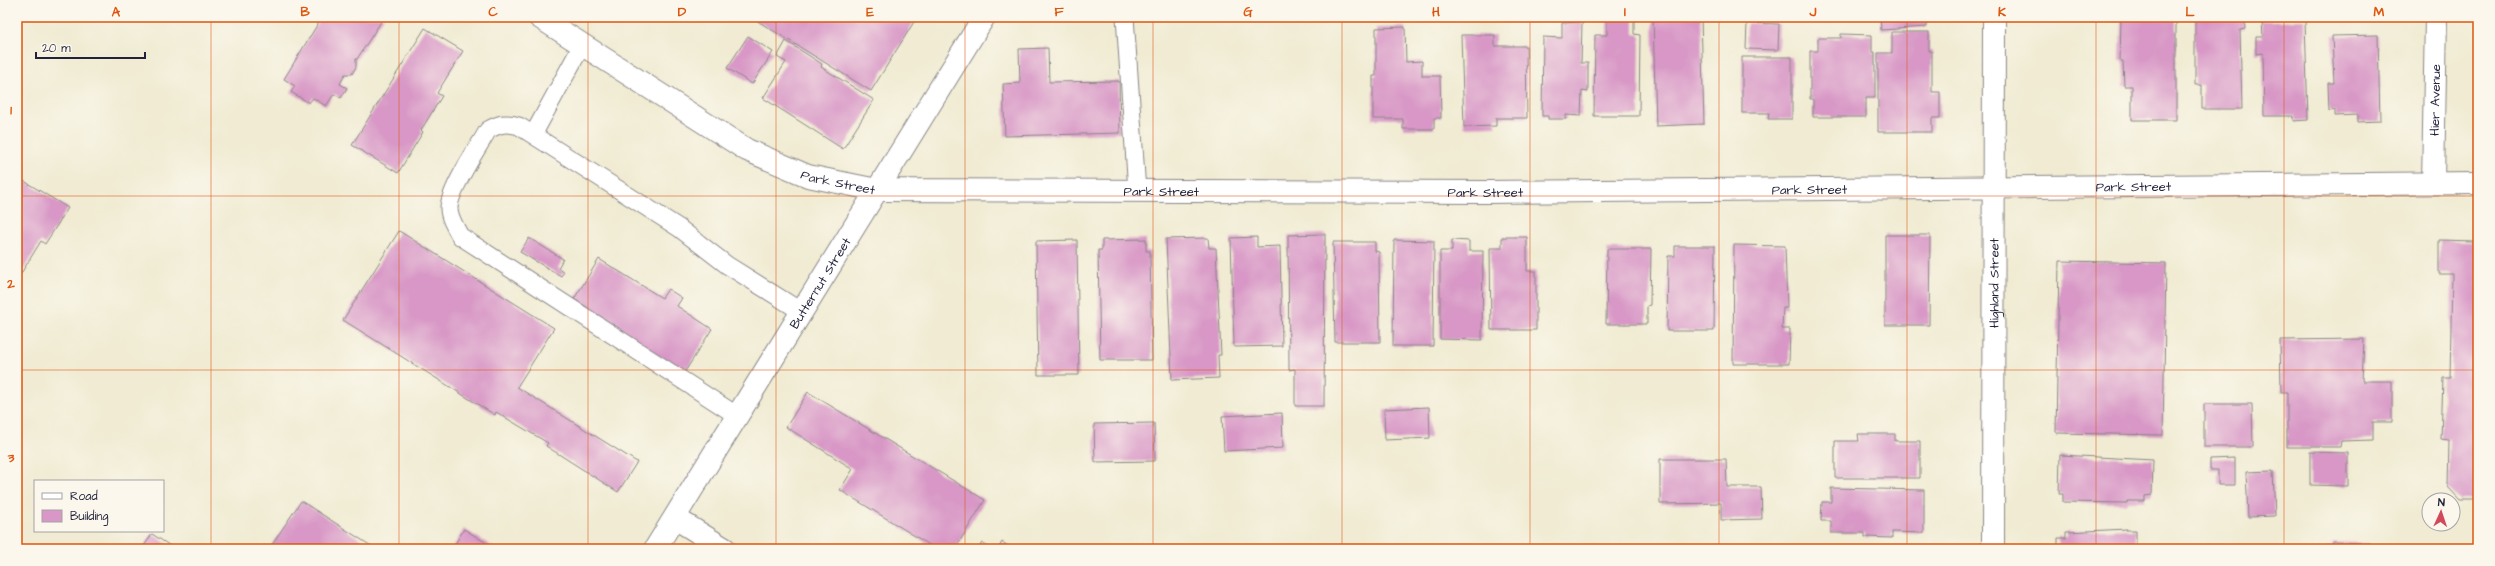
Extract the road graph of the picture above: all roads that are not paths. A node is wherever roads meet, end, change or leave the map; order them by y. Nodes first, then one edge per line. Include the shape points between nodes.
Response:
1 (539, 17) edge
2 (984, 17) edge
3 (1126, 17) edge
4 (1994, 17) edge
5 (2436, 17) edge
6 (582, 44) junction
7 (533, 135) junction
8 (2433, 183) junction
9 (2478, 183) edge
10 (1993, 188) junction
11 (877, 190) junction
12 (1138, 191) junction
13 (802, 312) junction
14 (736, 415) junction
15 (675, 518) junction
16 (655, 549) edge
17 (725, 549) edge
18 (1993, 549) edge

1 - 6 street, Park Street
2 - 11 street, Butternut Street
3 - 12 lane
4 - 10 street, Highland Street
5 - 8 street, Hier Avenue
6 - 7 lane
6 - 11 street, Park Street via 747,150 808,176
7 - 13 lane via 679,228 726,265
7 - 14 lane via 508,123 498,124 488,130 451,196 449,208 460,236
8 - 9 street, Park Street
8 - 10 street, Park Street
10 - 12 street, Park Street via 1488,192
10 - 18 street, Highland Street
11 - 12 street, Park Street
11 - 13 street, Butternut Street
13 - 14 street, Butternut Street
14 - 15 street, Butternut Street
15 - 16 street, Butternut Street
15 - 17 street

